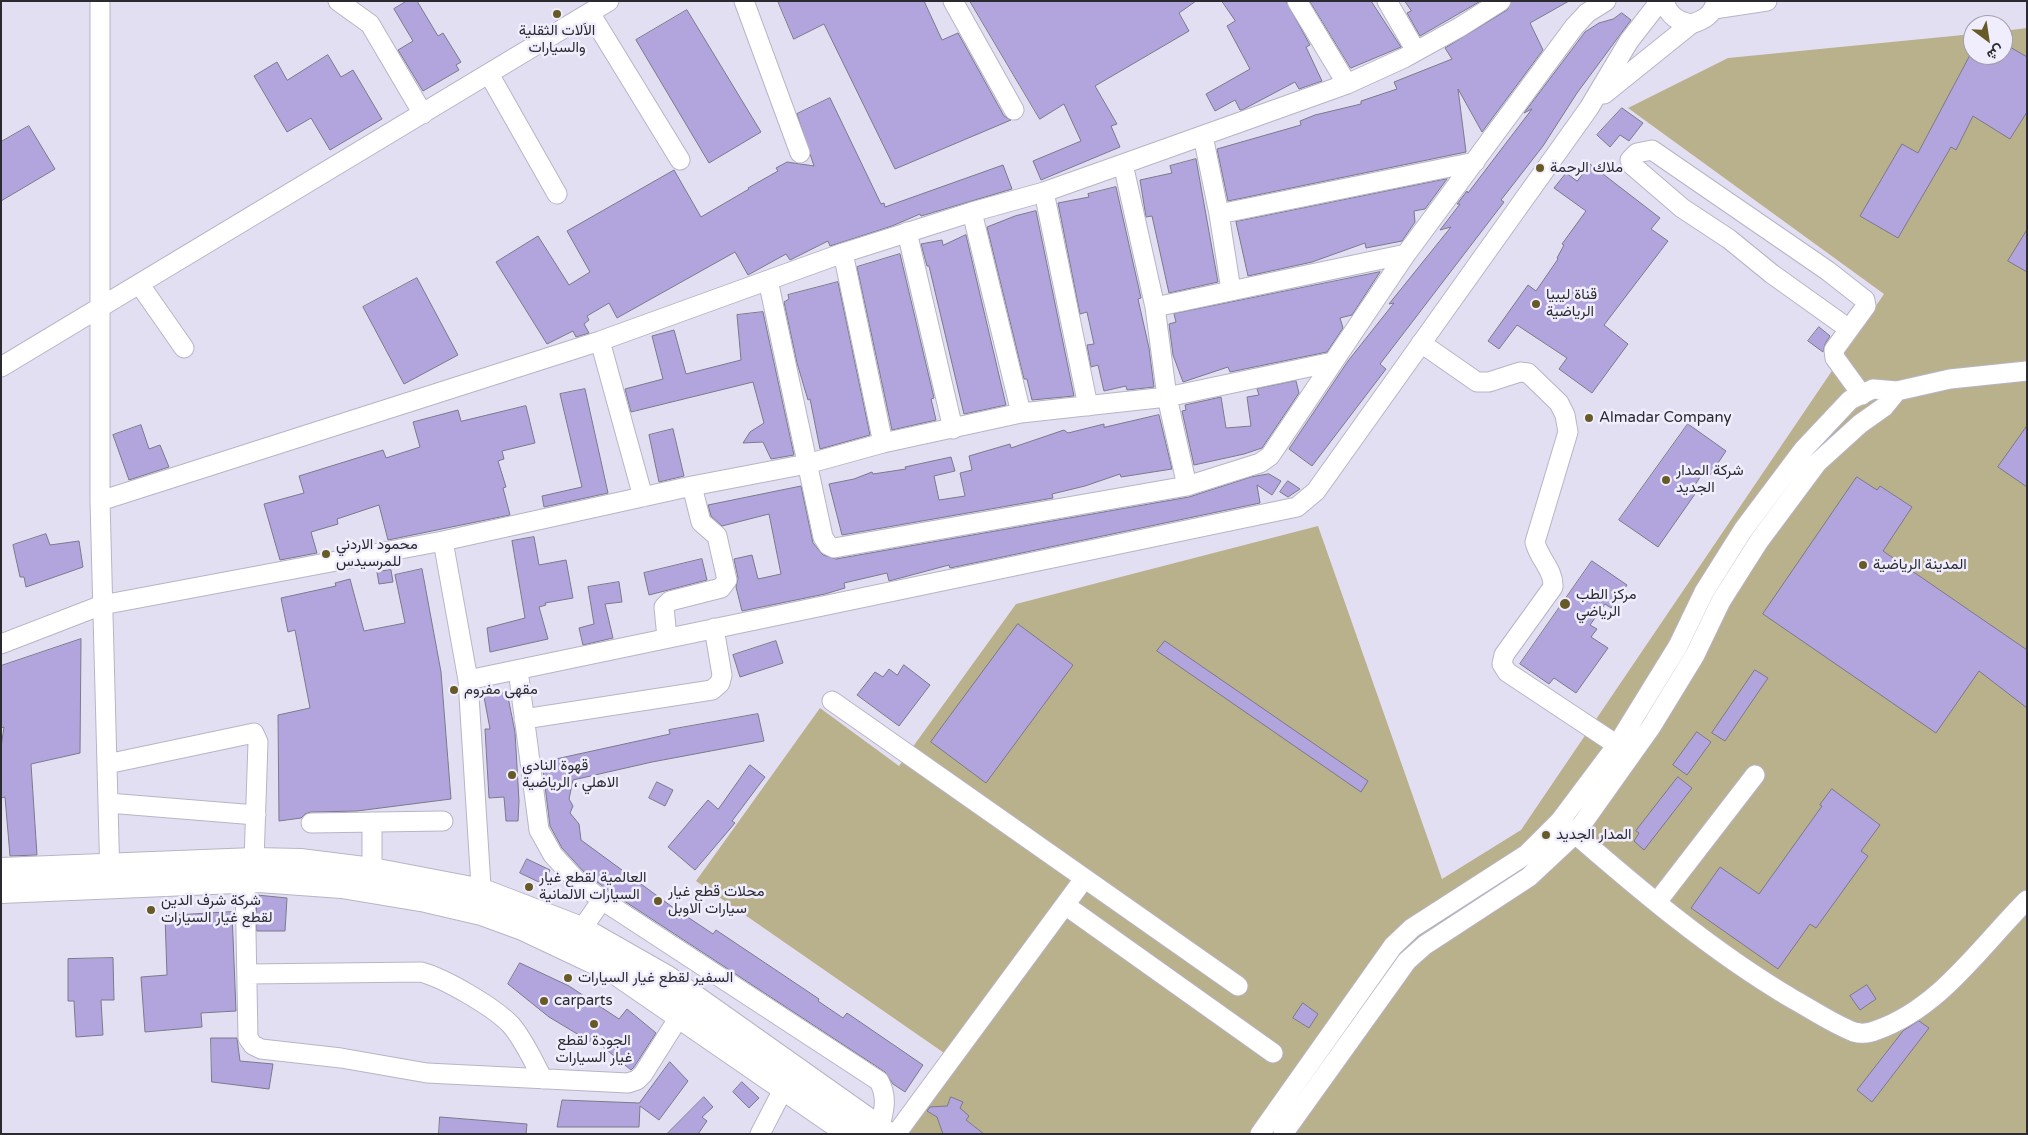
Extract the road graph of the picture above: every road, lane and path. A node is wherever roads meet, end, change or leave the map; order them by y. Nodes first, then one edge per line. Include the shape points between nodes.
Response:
1 (100, 1) edge
2 (338, 1) edge
3 (609, 1) edge
4 (744, 1) edge
5 (953, 1) edge
6 (1297, 1) edge
7 (1387, 1) edge
8 (1501, 1) edge
9 (1606, 1) edge
10 (1662, 1) edge
11 (1767, 1) edge
12 (1715, 5) edge
13 (590, 13) junction
14 (1691, 24) junction
15 (1416, 51) junction
16 (489, 74) junction
17 (1347, 84) junction
18 (1589, 108) junction
19 (1014, 110) dead end
20 (423, 114) junction
21 (1203, 136) junction
22 (800, 153) dead end
23 (680, 160) dead end
24 (1475, 162) junction
25 (1123, 164) junction
26 (1044, 192) junction
27 (557, 194) dead end
28 (972, 212) junction
29 (1219, 214) junction
30 (907, 232) junction
31 (843, 253) junction
32 (1406, 254) junction
33 (768, 280) junction
34 (140, 285) junction
35 (1231, 290) junction
36 (1155, 307) junction
37 (101, 309) junction
38 (1848, 328) junction
39 (600, 341) junction
40 (1421, 343) junction
41 (184, 348) dead end
42 (1333, 362) junction
43 (1, 367) edge
44 (2027, 371) edge
45 (1897, 390) junction
46 (1862, 395) junction
47 (1167, 398) junction
48 (1088, 406) junction
49 (1021, 413) junction
50 (953, 429) junction
51 (883, 443) junction
52 (807, 464) junction
53 (692, 486) junction
54 (1188, 486) junction
55 (643, 497) junction
56 (100, 501) junction
57 (443, 541) junction
58 (102, 605) junction
59 (714, 628) junction
60 (667, 638) junction
61 (1, 644) edge
62 (518, 670) junction
63 (468, 680) junction
64 (832, 701) dead end
65 (524, 719) junction
66 (1617, 745) junction
67 (107, 764) junction
68 (1755, 775) dead end
69 (108, 803) junction
70 (256, 815) junction
71 (443, 821) dead end
72 (1560, 821) junction
73 (372, 822) junction
74 (311, 823) dead end
75 (1575, 834) junction
76 (250, 870) junction
77 (372, 871) junction
78 (1, 872) edge
79 (110, 876) junction
80 (1084, 879) junction
81 (1, 890) edge
82 (602, 900) junction
83 (2027, 900) edge
84 (482, 902) junction
85 (1657, 902) junction
86 (1065, 905) junction
87 (581, 930) junction
88 (247, 974) junction
89 (1238, 986) dead end
90 (681, 1014) junction
91 (1273, 1053) dead end
92 (789, 1077) junction
93 (543, 1079) junction
94 (887, 1132) edge
95 (760, 1134) edge
96 (852, 1134) edge
97 (1260, 1134) edge
98 (1283, 1134) edge

1 - 37 street
2 - 20 street via 370,24
3 - 13 street
4 - 22 street
5 - 19 street
6 - 17 street
7 - 15 street
8 - 15 street
9 - 24 street via 1574,26
10 - 14 street via 1678,21
10 - 18 street via 1629,42
11 - 12 street
12 - 14 street via 1705,19
13 - 16 street
13 - 23 street
14 - 18 street via 1622,77
15 - 17 street
16 - 20 street
16 - 27 street
17 - 21 street
18 - 40 street
20 - 34 street
21 - 25 street
21 - 29 street
24 - 29 street
24 - 32 street
25 - 26 street
25 - 36 street
26 - 28 street
26 - 48 street
28 - 30 street
28 - 49 street
29 - 35 street
30 - 31 street
30 - 50 street
31 - 33 street
31 - 51 street
32 - 35 street
32 - 42 street
33 - 39 street
33 - 52 street
34 - 37 street
34 - 41 street
35 - 36 street
36 - 47 street
37 - 43 street
37 - 56 street
38 - 38 street via 1866,306 1865,300 1659,154 1652,150 1633,156 1630,160 1632,165 1682,208
38 - 46 street via 1834,350 1835,358
39 - 55 street
39 - 56 street
40 - 59 street via 1316,492 1297,508
40 - 66 street via 1476,382 1528,373 1559,403 1565,414 1568,432 1535,542 1537,553 1554,578 1553,587 1504,655 1502,664 1507,672
42 - 47 street
42 - 54 street via 1266,461
44 - 45 street via 1950,379
45 - 46 street via 1873,389
45 - 75 street via 1884,407 1817,463 1759,541 1721,601 1694,655 1651,727
46 - 66 street via 1850,400 1803,450 1743,530 1704,592 1678,646
47 - 48 street
47 - 54 street
48 - 49 street
49 - 50 street
50 - 51 street
51 - 52 street
52 - 53 street
52 - 54 street via 823,537 834,548
53 - 55 street
53 - 60 street via 701,522 717,536 726,580 721,588 670,602 664,607
55 - 57 street
56 - 58 street
57 - 58 street
57 - 63 street
58 - 61 street
58 - 67 street
59 - 60 street
59 - 65 street via 722,675 712,690
60 - 62 street
62 - 63 street
62 - 65 street
63 - 84 street
64 - 80 street
65 - 82 street via 539,830 553,855 576,880
66 - 72 street
67 - 69 street
67 - 70 street via 254,733 258,742
68 - 85 street
69 - 70 street
69 - 79 street
70 - 76 street
71 - 73 street
72 - 75 street
72 - 97 street via 1527,854 1412,928 1393,946
73 - 74 street
73 - 77 street
75 - 85 street
75 - 98 street via 1528,877 1425,945 1408,961
76 - 77 highway via 300,862
76 - 79 highway
76 - 84 highway via 426,899
76 - 88 street
77 - 84 highway
78 - 79 highway
79 - 81 highway
80 - 86 street
80 - 89 street
82 - 87 street
82 - 94 street via 879,1082 884,1091
83 - 85 street via 1934,998 1893,1023 1866,1033 1855,1032 1777,990 1727,957
84 - 87 highway
84 - 90 highway via 523,927 614,970
86 - 91 street
86 - 94 street
87 - 92 highway via 667,979
88 - 93 street via 421,972 437,976 502,1017 519,1038
88 - 93 street via 248,1038 261,1049 342,1058 427,1073
90 - 92 highway
90 - 93 street via 637,1080 628,1083
92 - 94 highway
92 - 95 street
92 - 96 highway

